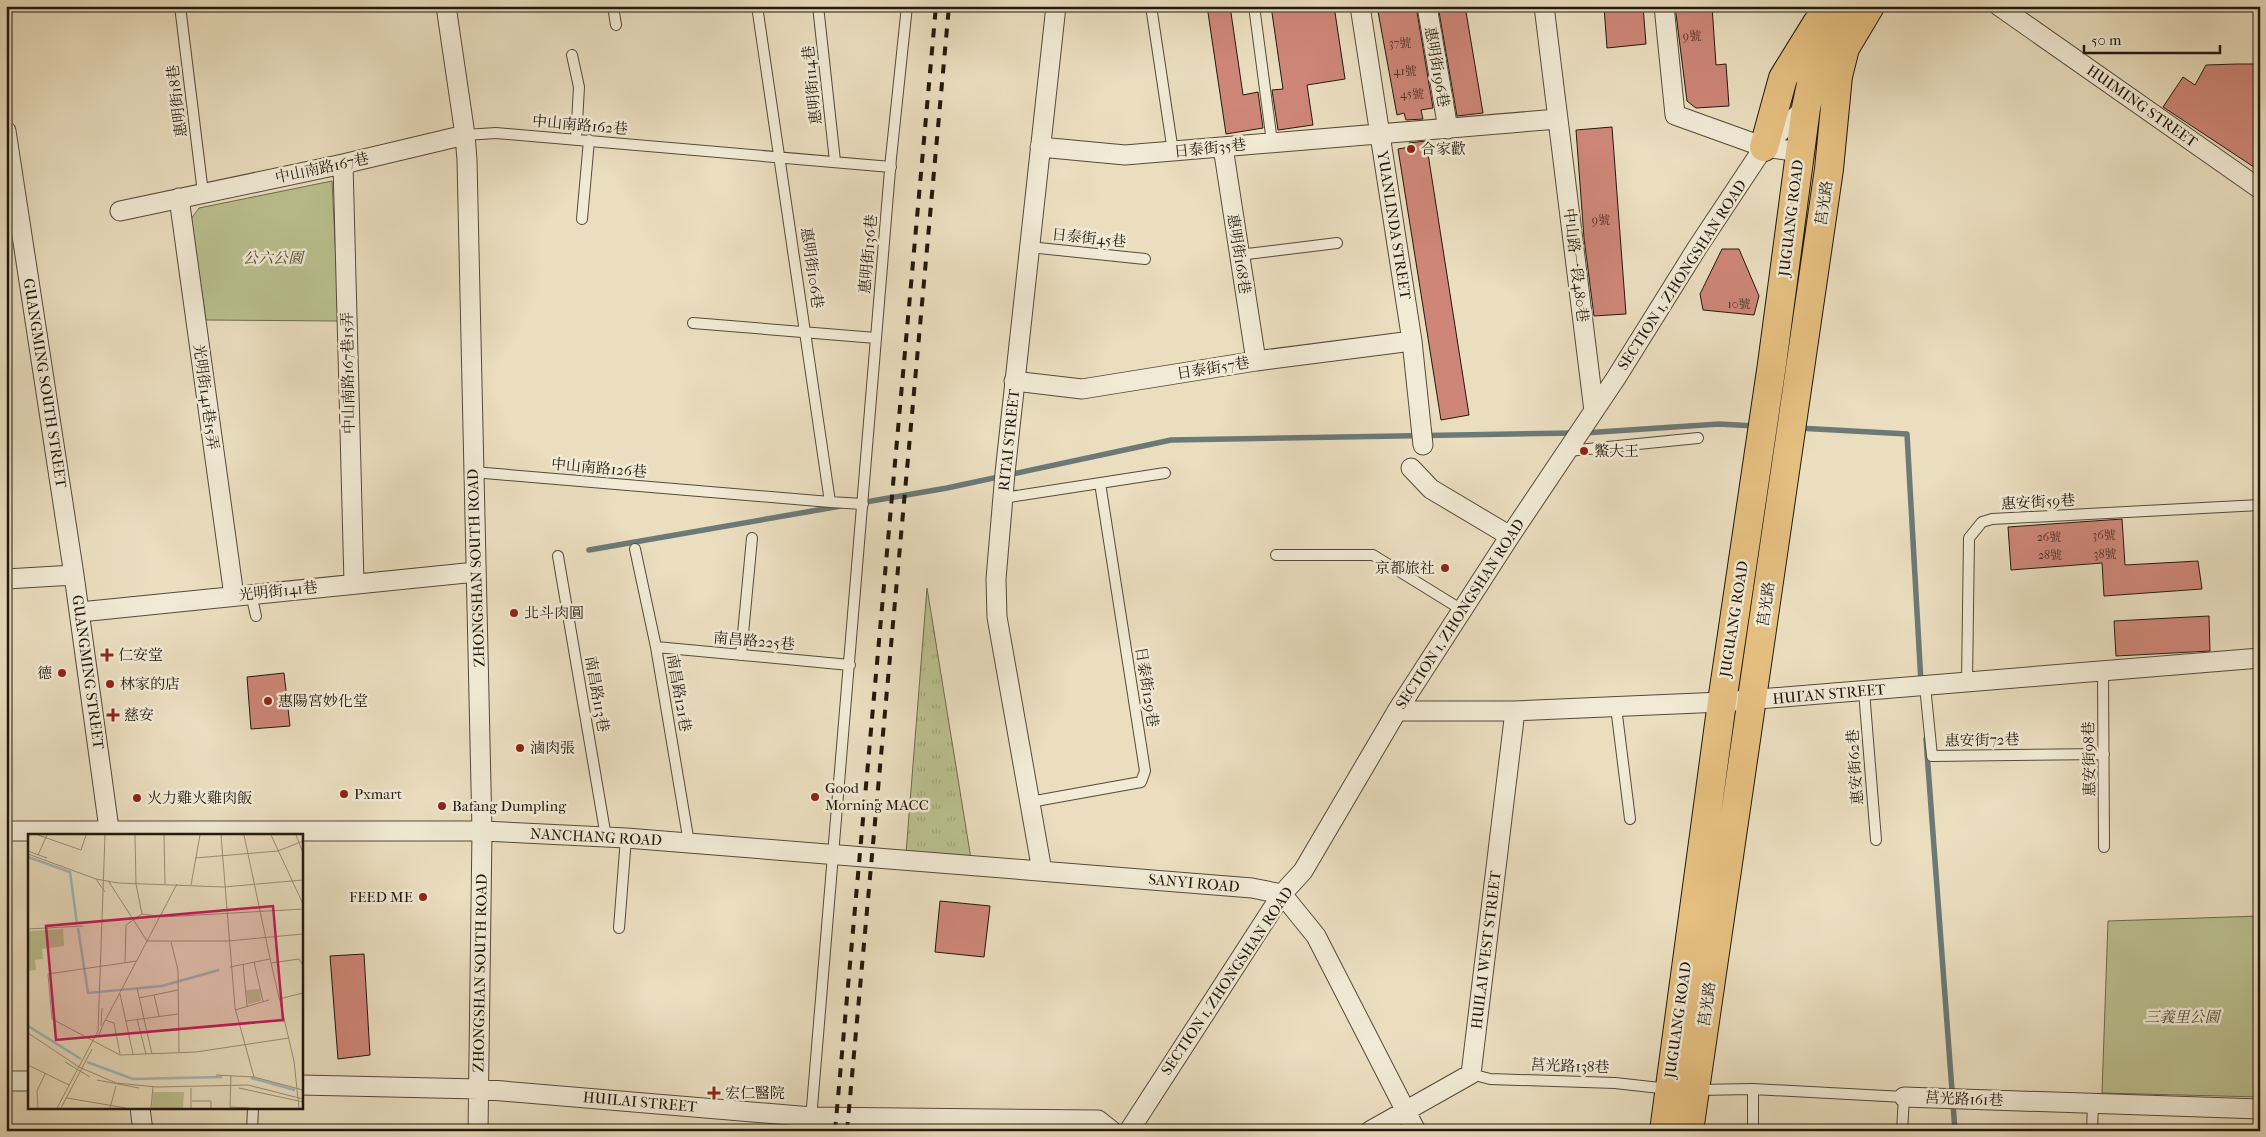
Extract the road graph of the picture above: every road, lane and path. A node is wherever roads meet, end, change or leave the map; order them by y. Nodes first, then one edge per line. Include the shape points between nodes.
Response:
1 (180, 6) edge
2 (446, 6) edge
3 (613, 6) edge
4 (758, 6) edge
5 (818, 6) edge
6 (907, 6) edge
7 (1056, 6) edge
8 (1150, 6) edge
9 (1254, 6) edge
10 (1360, 6) edge
11 (1427, 6) edge
12 (1544, 6) edge
13 (1664, 6) edge
14 (1830, 6) edge
15 (1842, 6) edge
16 (1870, 6) edge
17 (2000, 6) edge
18 (616, 25) dead end
19 (572, 55) dead end
20 (1838, 76) junction
21 (1806, 108) junction
22 (1558, 119) junction
23 (1448, 129) junction
24 (6, 131) edge
25 (465, 135) junction
26 (1380, 135) junction
27 (576, 140) junction
28 (589, 140) junction
29 (1272, 142) junction
30 (1040, 147) junction
31 (1223, 147) junction
32 (1764, 148) junction
33 (1173, 152) junction
34 (1800, 152) junction
35 (780, 157) junction
36 (835, 161) junction
37 (343, 164) junction
38 (890, 168) junction
39 (2260, 189) edge
40 (203, 193) junction
41 (178, 198) junction
42 (120, 211) dead end
43 (12, 214) edge
44 (582, 219) dead end
45 (1337, 243) dead end
46 (1029, 247) junction
47 (1239, 255) junction
48 (1145, 259) dead end
49 (693, 323) dead end
50 (806, 332) junction
51 (876, 338) junction
52 (1412, 341) junction
53 (1256, 361) junction
54 (1014, 381) junction
55 (1594, 411) junction
56 (1698, 438) dead end
57 (1423, 445) dead end
58 (1566, 451) junction
59 (1411, 468) dead end
60 (473, 472) junction
61 (1165, 473) dead end
62 (1100, 483) junction
63 (1003, 498) junction
64 (830, 502) junction
65 (863, 504) junction
66 (2260, 505) edge
67 (1510, 536) junction
68 (752, 538) dead end
69 (635, 549) dead end
70 (1276, 555) dead end
71 (558, 556) dead end
72 (476, 572) junction
73 (74, 575) junction
74 (6, 579) edge
75 (354, 583) junction
76 (243, 595) junction
77 (1462, 610) junction
78 (80, 612) junction
79 (256, 616) dead end
80 (656, 647) junction
81 (740, 655) junction
82 (2260, 658) edge
83 (850, 665) junction
84 (2103, 671) junction
85 (1967, 682) junction
86 (1925, 686) junction
87 (1864, 691) junction
88 (1752, 700) junction
89 (1722, 702) junction
90 (1616, 706) junction
91 (1397, 711) junction
92 (1515, 711) junction
93 (2104, 754) junction
94 (1030, 802) junction
95 (1630, 819) dead end
96 (6, 831) edge
97 (482, 831) junction
98 (110, 833) edge
99 (606, 837) junction
100 (626, 838) junction
101 (1876, 840) dead end
102 (690, 843) junction
103 (2104, 847) dead end
104 (835, 854) junction
105 (1042, 871) junction
106 (1282, 894) junction
107 (619, 928) dead end
108 (1471, 1074) junction
109 (6, 1081) edge
110 (28, 1081) edge
111 (302, 1085) edge
112 (479, 1089) junction
113 (1753, 1089) junction
114 (1681, 1090) junction
115 (1904, 1097) junction
116 (2093, 1103) junction
117 (2260, 1109) edge
118 (140, 1110) edge
119 (253, 1110) edge
120 (1404, 1111) junction
121 (811, 1124) edge
122 (144, 1131) edge
123 (252, 1131) edge
124 (478, 1131) edge
125 (1112, 1131) edge
126 (1129, 1131) edge
127 (1370, 1131) edge
128 (1416, 1131) edge
129 (1664, 1131) edge
130 (1689, 1131) edge
131 (1753, 1131) edge
132 (1902, 1131) edge
133 (2092, 1131) edge

1 - 40 lane, 惠明街18巷
2 - 25 street, ZHONGSHAN SOUTH ROAD
3 - 18 lane
4 - 35 lane, 惠明街106巷
5 - 36 lane, 惠明街114巷
6 - 38 lane, 惠明街136巷
7 - 30 street, RITAI STREET
8 - 33 lane
9 - 29 lane
10 - 26 street, YUANLINDA STREET
11 - 23 street, 惠明街196巷
12 - 22 street, 中山路一段480巷
13 - 32 street via 1675,115
14 - 32 main road via 1784,78
15 - 21 main road via 1820,42
16 - 20 main road via 1845,48
17 - 39 street, HUIMING STREET
19 - 27 lane via 579,87
20 - 21 street, SECTION 1, ZHONGSHAN ROAD
20 - 88 main road, 莒光路 via 1829,169
21 - 32 street, SECTION 1, ZHONGSHAN ROAD
21 - 34 main road, JUGUANG ROAD
22 - 23 street, 日泰街35巷
22 - 55 street, 中山路一段480巷
23 - 26 street, 日泰街35巷
24 - 43 street, GUANGMING SOUTH STREET
25 - 27 lane, 中山南路162巷 via 496,133
25 - 37 street, 中山南路167巷
25 - 60 street, ZHONGSHAN SOUTH ROAD
26 - 29 street, 日泰街35巷
26 - 52 street, YUANLINDA STREET
27 - 28 lane, 中山南路162巷
28 - 35 lane, 中山南路162巷
28 - 44 lane
29 - 31 street, 日泰街35巷
30 - 33 street, 日泰街35巷 via 1125,155
30 - 46 street, RITAI STREET
31 - 33 street, 日泰街35巷
31 - 47 street, 惠明街168巷
32 - 34 street
32 - 55 street, SECTION 1, ZHONGSHAN ROAD
34 - 89 main road, JUGUANG ROAD
35 - 36 lane, 中山南路162巷
35 - 50 lane, 惠明街106巷
36 - 38 lane, 中山南路162巷
37 - 40 street, 中山南路167巷
37 - 75 street, 中山南路167巷15弄
38 - 51 lane, 惠明街136巷
40 - 41 street, 中山南路167巷
41 - 42 street, 中山南路167巷
41 - 76 street, 光明街141巷15弄
43 - 73 street, GUANGMING SOUTH STREET
45 - 47 lane
46 - 48 lane, 日泰街45巷
46 - 54 street, RITAI STREET
47 - 53 street, 惠明街168巷
49 - 50 lane
50 - 51 lane
50 - 64 lane, 惠明街106巷
51 - 65 lane, 惠明街136巷
52 - 53 street, 日泰街57巷
52 - 57 street, YUANLINDA STREET
53 - 54 street, 日泰街57巷 via 1082,389
54 - 63 street, RITAI STREET
55 - 58 street, SECTION 1, ZHONGSHAN ROAD
56 - 58 lane
58 - 67 street, SECTION 1, ZHONGSHAN ROAD
59 - 67 street via 1431,489
60 - 64 lane, 中山南路126巷
60 - 72 street, ZHONGSHAN SOUTH ROAD
61 - 62 lane
62 - 63 lane
62 - 94 lane, 日泰街129巷 via 1145,771 1141,782
63 - 94 street, RITAI STREET via 996,579 997,617
64 - 65 lane
65 - 83 lane
66 - 85 lane, 惠安街59巷 via 1982,522 1969,538
67 - 77 street, SECTION 1, ZHONGSHAN ROAD
68 - 81 lane
69 - 80 lane, 南昌路121巷
70 - 77 lane via 1373,554
71 - 99 lane, 南昌路113巷
72 - 75 street, 光明街141巷
72 - 97 street, ZHONGSHAN SOUTH ROAD
73 - 74 street, GUANGMING STREET
73 - 78 street, GUANGMING STREET
75 - 76 street, 光明街141巷
76 - 78 street, 光明街141巷
76 - 79 lane
77 - 91 street, SECTION 1, ZHONGSHAN ROAD
78 - 98 street, GUANGMING STREET
80 - 81 lane, 南昌路225巷
80 - 102 lane, 南昌路121巷
81 - 83 lane, 南昌路225巷
82 - 84 street, HUI'AN STREET
83 - 104 lane
84 - 85 street, HUI'AN STREET
84 - 93 lane, 惠安街98巷
85 - 86 street, HUI'AN STREET
86 - 87 street, HUI'AN STREET
86 - 93 lane, 惠安街72巷 via 1932,756
87 - 88 street, HUI'AN STREET
87 - 101 lane, 惠安街62巷
88 - 89 street, HUI'AN STREET
88 - 114 main road, 莒光路
89 - 90 street, HUI'AN STREET
89 - 114 main road, JUGUANG ROAD
90 - 92 street, HUI'AN STREET
90 - 95 lane
91 - 92 street, HUI'AN STREET
91 - 106 street, SECTION 1, ZHONGSHAN ROAD via 1303,871
92 - 108 street, HUILAI WEST STREET
93 - 103 lane, 惠安街98巷
94 - 105 street, RITAI STREET
96 - 98 street, NANCHANG ROAD
97 - 98 street, NANCHANG ROAD
97 - 99 street, NANCHANG ROAD
97 - 112 street, ZHONGSHAN SOUTH ROAD
99 - 100 street, NANCHANG ROAD
100 - 102 street, NANCHANG ROAD
100 - 107 lane
102 - 104 street, NANCHANG ROAD
104 - 105 street, SANYI ROAD
104 - 121 lane
105 - 106 street, SANYI ROAD via 1252,888
106 - 120 street via 1316,936
106 - 126 street, SECTION 1, ZHONGSHAN ROAD
108 - 114 lane, 莒光路138巷 via 1490,1079 1615,1083
108 - 120 street
109 - 110 street
111 - 112 street, HUILAI STREET
112 - 121 street, HUILAI STREET
112 - 124 street, ZHONGSHAN SOUTH ROAD
113 - 114 lane, 莒光路161巷
113 - 115 lane, 莒光路161巷
113 - 131 lane
114 - 129 main road, JUGUANG ROAD
114 - 130 main road, 莒光路
115 - 116 street, 莒光路161巷
115 - 132 lane
116 - 117 street, 莒光路161巷
116 - 133 lane
118 - 122 street
119 - 123 lane
120 - 127 street
120 - 128 street
121 - 125 street, HUILAI STREET via 1098,1120

